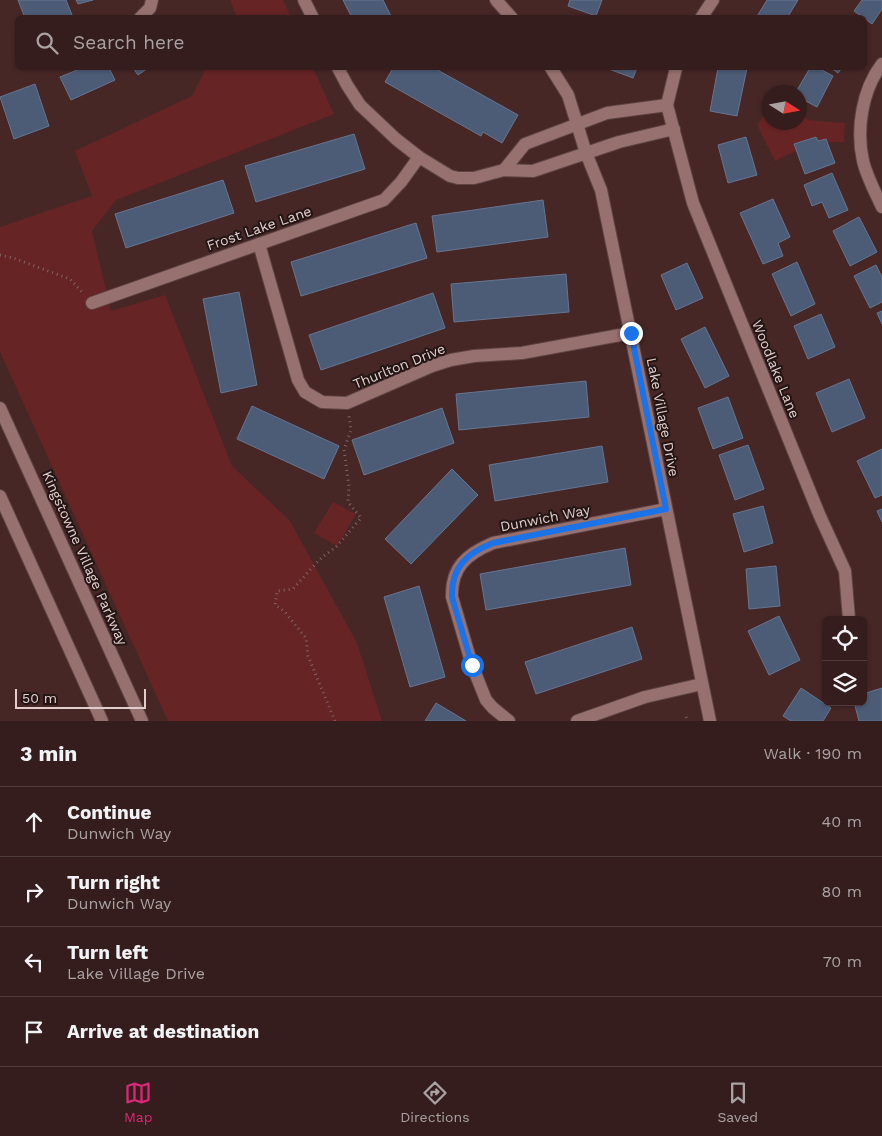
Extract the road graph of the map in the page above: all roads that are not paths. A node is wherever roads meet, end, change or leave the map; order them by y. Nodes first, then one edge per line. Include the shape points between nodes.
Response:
1 (152, 0) edge
2 (304, 0) edge
3 (496, 0) edge
4 (713, 0) edge
5 (143, 15) edge
6 (312, 15) edge
7 (509, 15) edge
8 (703, 15) edge
9 (882, 64) edge
10 (339, 70) edge
11 (552, 70) edge
12 (676, 70) edge
13 (667, 105) junction
14 (576, 124) junction
15 (674, 129) junction
16 (586, 153) junction
17 (419, 157) junction
18 (504, 170) junction
19 (882, 208) edge
20 (259, 244) junction
21 (92, 303) road end
22 (631, 333) junction
23 (0, 408) edge
24 (0, 496) edge
25 (666, 509) junction
26 (849, 616) edge
27 (702, 684) junction
28 (102, 721) edge
29 (142, 721) edge
30 (509, 721) edge
31 (578, 721) edge
32 (710, 721) edge

1 - 5 street
2 - 6 street
3 - 7 street
4 - 8 street
9 - 19 street via 866,96 860,132 863,160
10 - 17 street via 360,105
11 - 14 street, Lake Village Drive via 568,95
12 - 13 street, Woodlake Lane
13 - 14 street via 607,113
13 - 15 street, Woodlake Lane
14 - 16 street, Lake Village Drive
14 - 18 street via 525,144
15 - 16 street
15 - 26 street, Woodlake Lane via 693,203 845,571
16 - 18 street via 533,171
16 - 22 street, Lake Village Drive via 601,190
17 - 18 street via 458,178 474,178
17 - 20 street, Frost Lake Lane via 384,200
20 - 21 street, Frost Lake Lane
20 - 22 street, Thurlton Drive via 298,380 306,392 322,402 347,403 451,360 522,353
22 - 25 street, Lake Village Drive
23 - 29 street, Kingstowne Village Parkway
24 - 28 street
25 - 27 street, Lake Village Drive
25 - 30 street, Dunwich Way via 493,543 478,549 459,566 453,581 452,597 472,665 486,700
27 - 31 street via 645,697
27 - 32 street, Lake Village Drive

